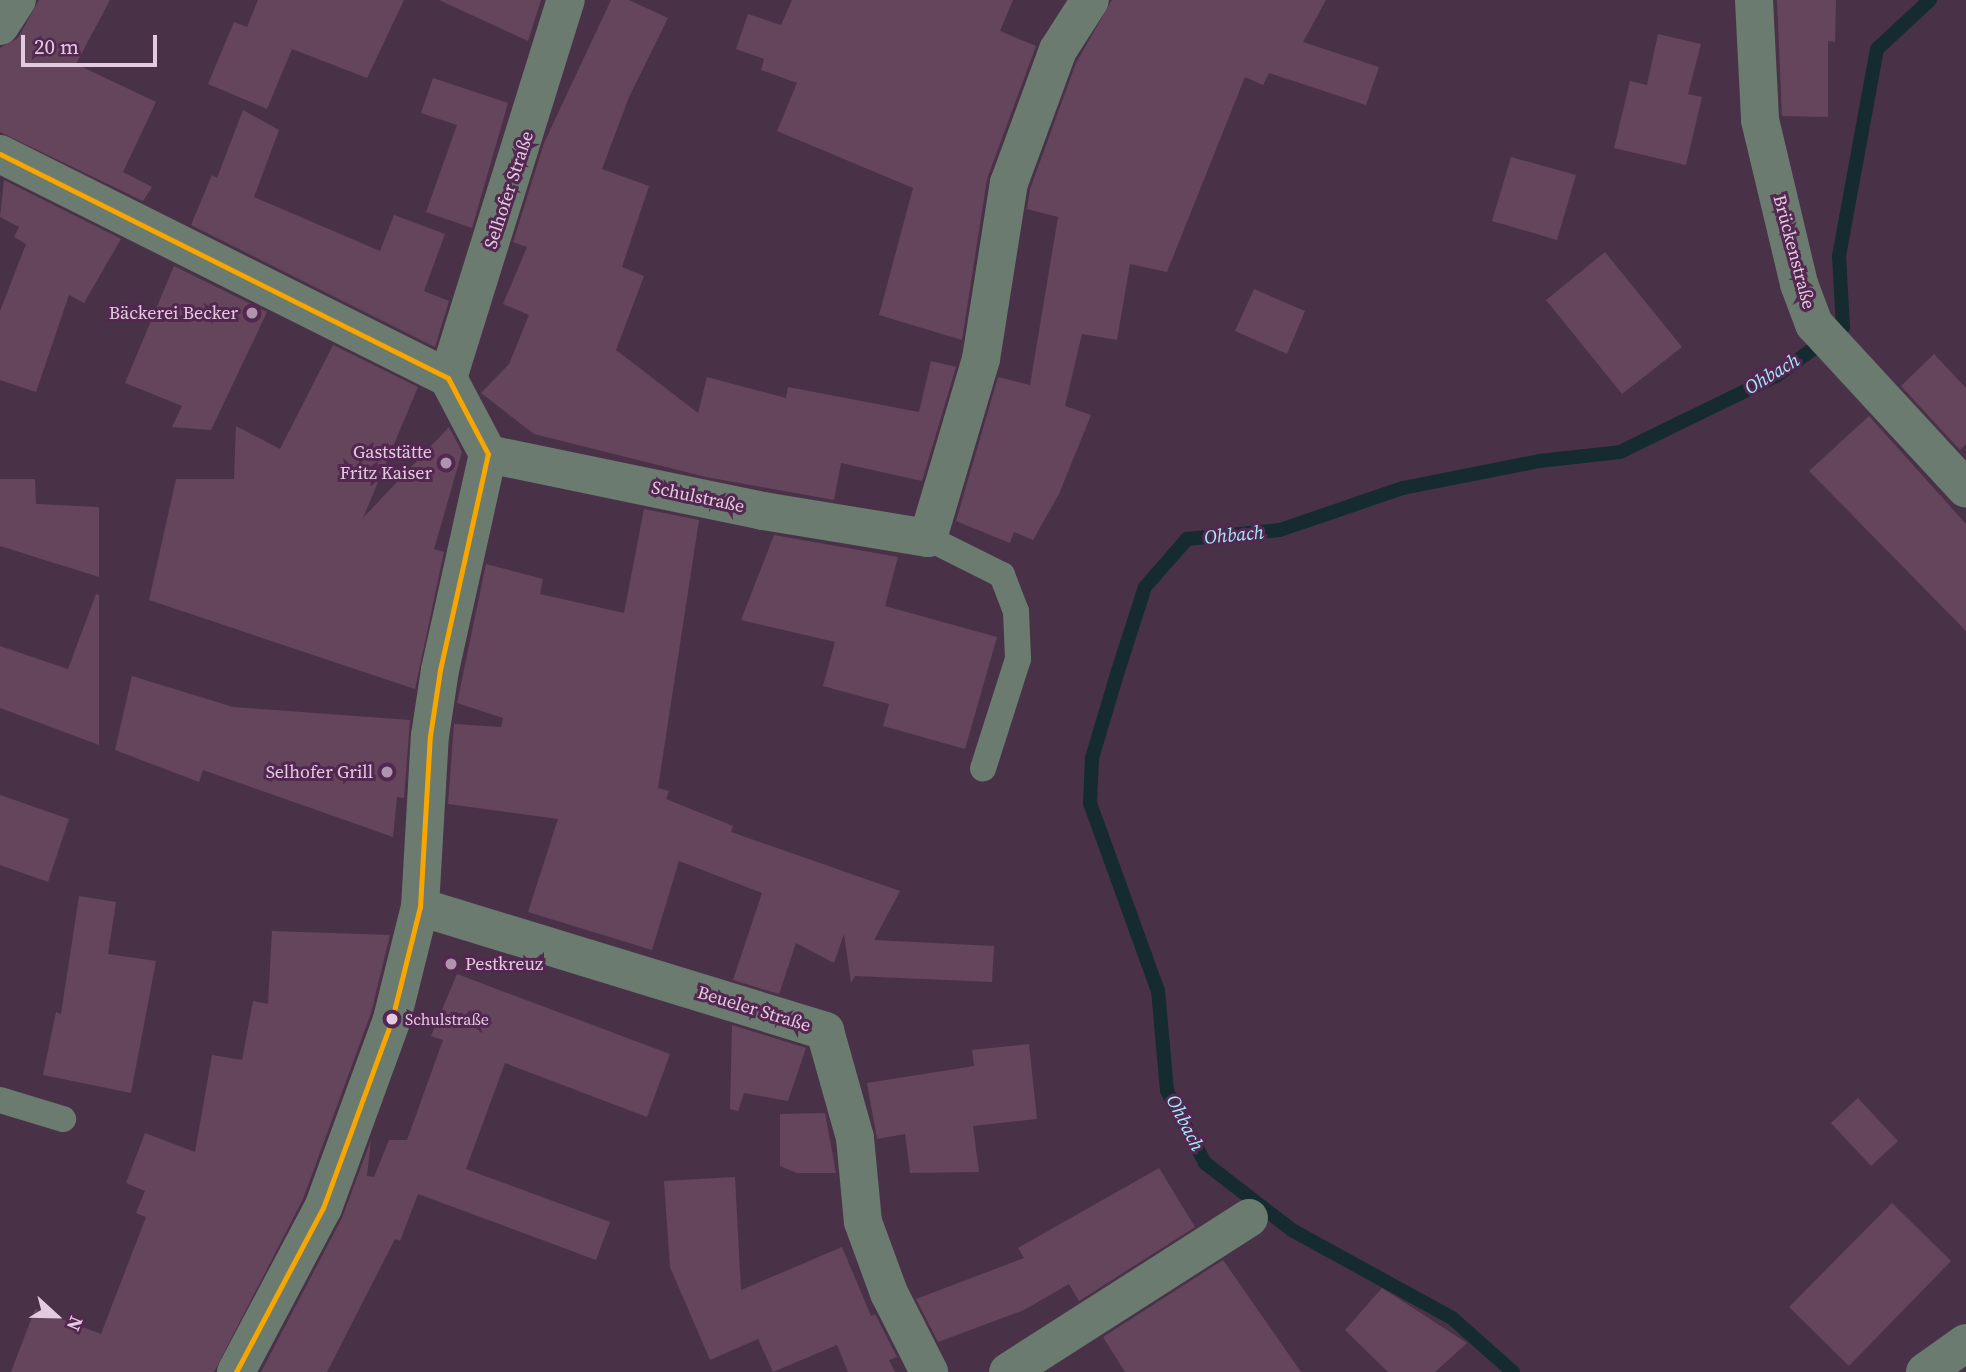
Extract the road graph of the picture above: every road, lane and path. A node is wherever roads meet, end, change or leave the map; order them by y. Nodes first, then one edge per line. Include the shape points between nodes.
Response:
1 (18, 0) edge
2 (566, 0) edge
3 (1090, 0) edge
4 (1754, 0) edge
5 (0, 26) edge
6 (0, 154) edge
7 (448, 378) junction
8 (488, 454) junction
9 (1966, 489) edge
10 (928, 538) junction
11 (983, 769) dead end
12 (420, 907) junction
13 (0, 1100) edge
14 (63, 1119) dead end
15 (1249, 1218) dead end
16 (1966, 1343) edge
17 (236, 1372) edge
18 (929, 1372) edge
19 (1008, 1372) edge
20 (1924, 1372) edge

1 - 5 street
2 - 7 street, Selhofer Straße
3 - 10 street via 1058,50 1009,183 981,359
4 - 9 street, Brückenstraße via 1760,120 1799,284 1814,324
6 - 7 street
7 - 8 street
8 - 10 street, Schulstraße via 764,511
8 - 12 street via 430,736
10 - 11 lane via 1002,575 1016,611 1018,659
12 - 17 street via 392,1019 323,1208
12 - 18 street, Beueler Straße via 825,1031 855,1138 863,1222 889,1293
13 - 14 lane
15 - 19 street
16 - 20 street

